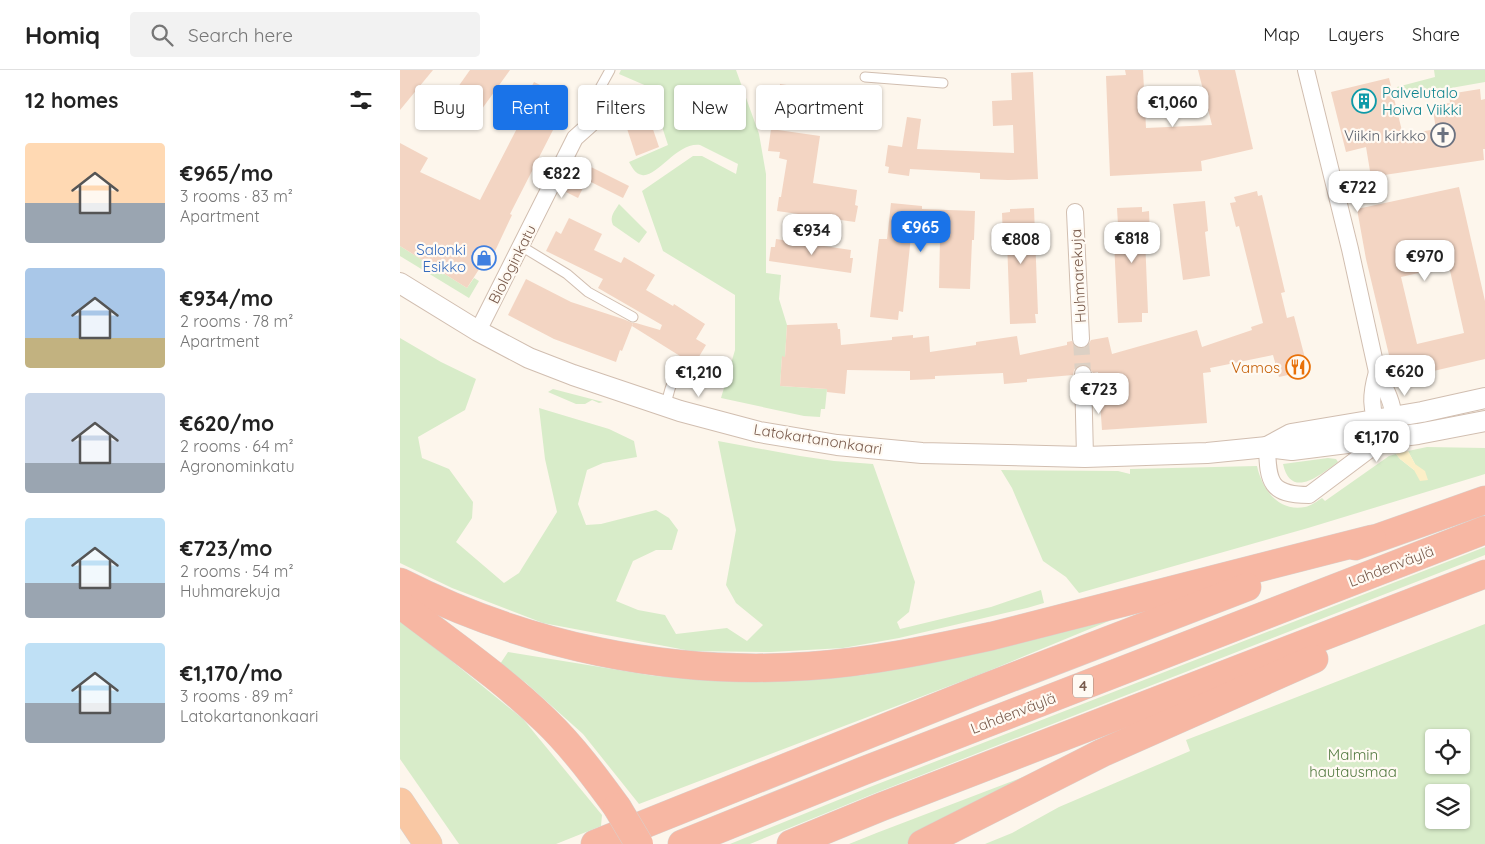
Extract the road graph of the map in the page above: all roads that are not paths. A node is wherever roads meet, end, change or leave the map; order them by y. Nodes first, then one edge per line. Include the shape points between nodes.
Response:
1 (610, 70) edge
2 (1306, 70) edge
3 (865, 77) dead end
4 (943, 83) dead end
5 (602, 85) edge
6 (584, 130) edge
7 (1075, 212) dead end
8 (521, 246) junction
9 (400, 283) edge
10 (633, 317) dead end
11 (478, 331) junction
12 (1081, 339) tunnel mouth
13 (680, 362) dead end
14 (1083, 374) tunnel mouth
15 (1485, 398) edge
16 (665, 406) junction
17 (1384, 419) junction
18 (1485, 421) edge
19 (1386, 438) junction
20 (1267, 447) junction
21 (1085, 457) junction
22 (1485, 500) edge
23 (1485, 530) edge
24 (1372, 539) junction
25 (1485, 575) edge
26 (400, 582) edge
27 (400, 604) edge
28 (400, 802) edge
29 (428, 844) edge
30 (595, 844) edge
31 (638, 844) edge
32 (682, 844) edge
33 (791, 844) edge
34 (922, 844) edge

1 - 5 lane
2 - 17 street via 1376,372 1386,388
3 - 4 lane
6 - 8 street, Biologinkatu via 575,138
7 - 12 street, Huhmarekuja
8 - 10 lane via 588,292
8 - 11 street, Biologinkatu
9 - 11 street, Latokartanonkaari
11 - 16 street, Latokartanonkaari via 529,358
13 - 16 lane
14 - 21 street
15 - 17 street, Latokartanonkaari
16 - 21 street, Latokartanonkaari via 759,432 837,445 922,453
17 - 19 street
17 - 20 street, Latokartanonkaari via 1291,434
18 - 19 street, Latokartanonkaari
19 - 20 street, Latokartanonkaari via 1292,450
19 - 20 street via 1309,495 1295,495 1277,489 1270,475
20 - 21 street, Latokartanonkaari via 1207,453
22 - 24 highway
23 - 32 highway, Lahdenväylä / 4
24 - 26 highway via 992,636 880,658 810,666 698,667 597,652 502,626
24 - 30 highway via 974,692
25 - 33 highway
25 - 34 highway via 1307,662 1102,753
27 - 31 highway, bridge via 507,685 547,722 582,760 617,807
28 - 29 highway

